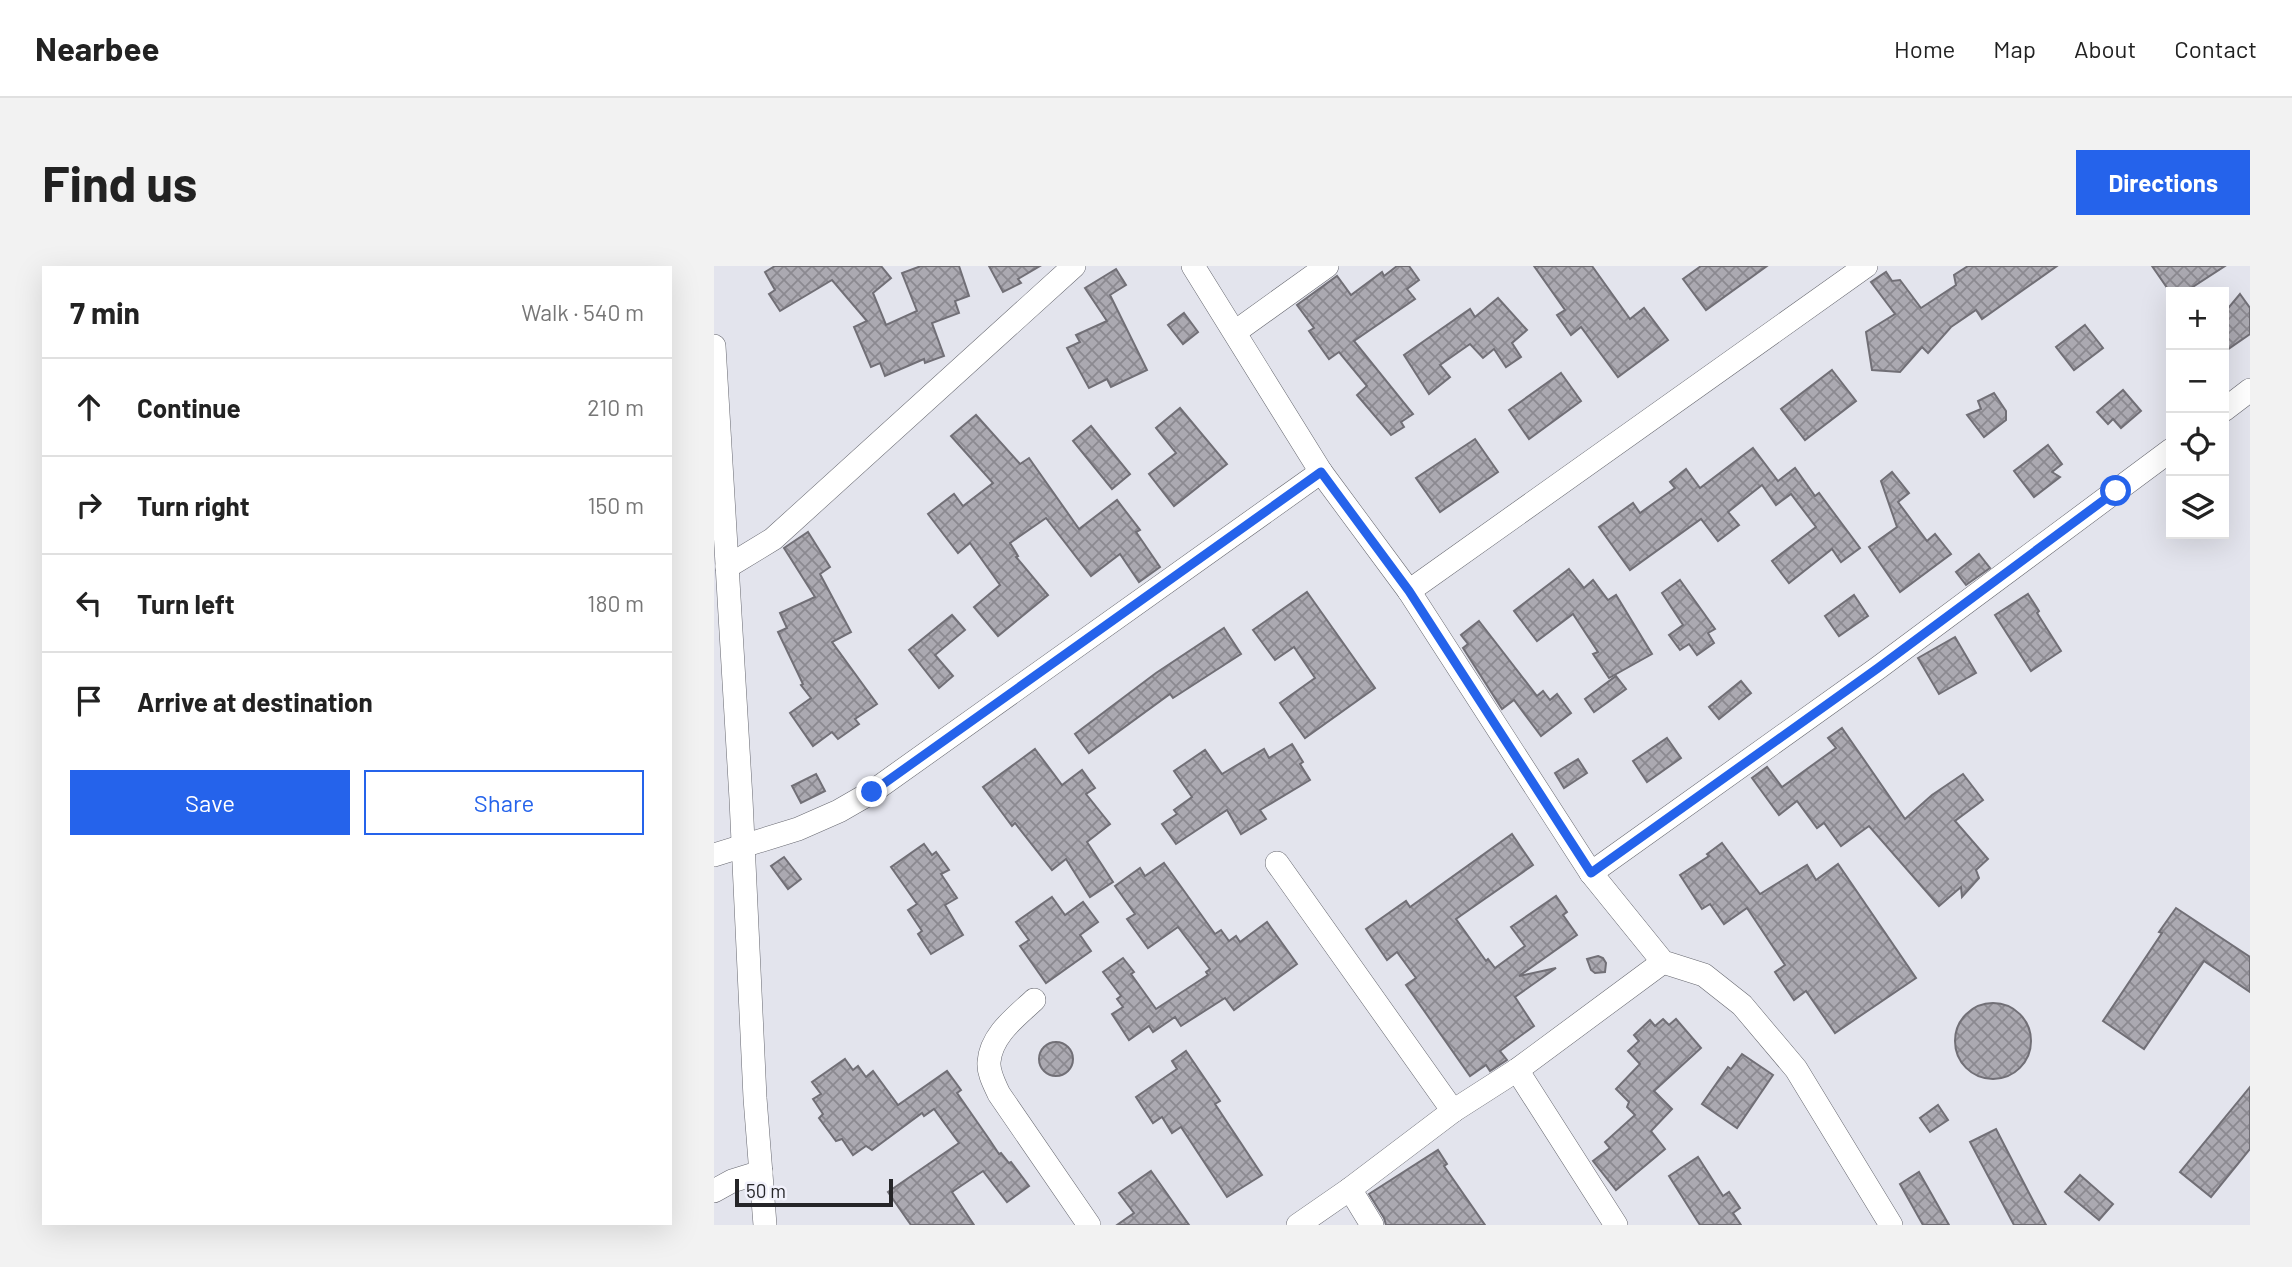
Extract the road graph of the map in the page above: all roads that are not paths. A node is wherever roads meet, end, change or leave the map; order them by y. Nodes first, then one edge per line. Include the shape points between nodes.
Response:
1 (1074, 266) edge
2 (1193, 266) edge
3 (1327, 266) edge
4 (1866, 266) edge
5 (1235, 332) junction
6 (714, 346) edge
7 (2250, 390) edge
8 (2229, 406) edge
9 (2166, 454) edge
10 (1321, 472) junction
11 (727, 567) junction
12 (1409, 591) junction
13 (744, 846) junction
14 (714, 855) edge
15 (1277, 863) dead end
16 (1591, 873) junction
17 (1663, 962) junction
18 (1034, 1000) dead end
19 (1517, 1070) junction
20 (1453, 1111) junction
21 (761, 1172) junction
22 (1350, 1189) junction
23 (714, 1191) edge
24 (765, 1225) edge
25 (1088, 1225) edge
26 (1298, 1225) edge
27 (1371, 1225) edge
28 (1616, 1225) edge
29 (1891, 1225) edge

1 - 11 street via 773,539
2 - 5 street
3 - 5 street
4 - 12 street
5 - 10 street
6 - 11 street
7 - 8 street
9 - 16 street
10 - 12 street
10 - 13 street via 872,792 798,829
11 - 13 street
12 - 16 street
13 - 14 street
13 - 21 street
15 - 20 street
16 - 17 street
17 - 19 street
17 - 29 street via 1704,975 1742,1005 1796,1069
18 - 25 street via 996,1040 989,1062 991,1077
19 - 20 street
19 - 28 street
20 - 22 street
21 - 23 street
21 - 24 street
22 - 26 street
22 - 27 street

